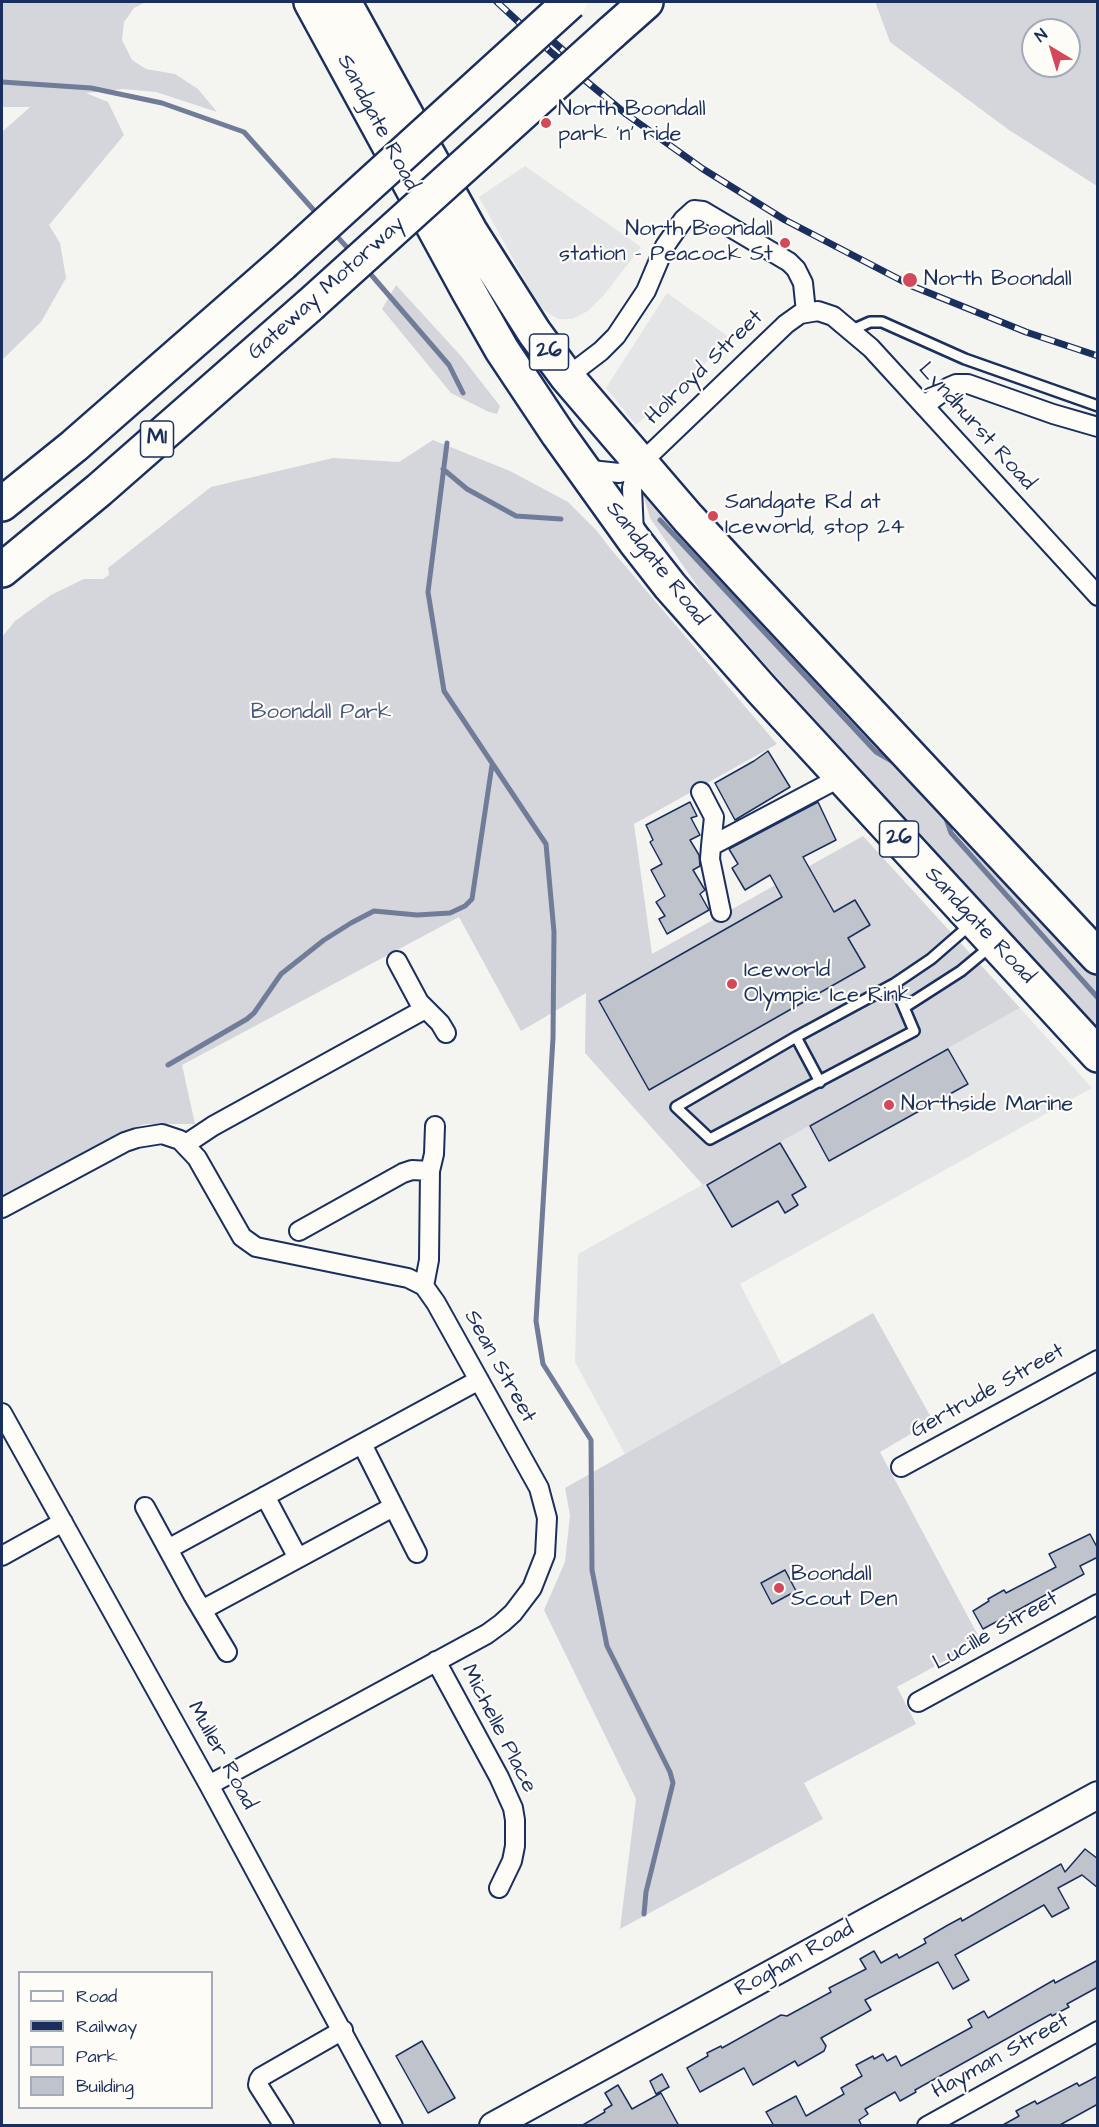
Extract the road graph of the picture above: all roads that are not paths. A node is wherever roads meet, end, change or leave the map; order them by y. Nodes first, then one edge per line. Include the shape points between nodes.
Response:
1 (311, 2) edge
2 (344, 2) edge
3 (570, 2) edge
4 (646, 2) edge
5 (806, 312) junction
6 (852, 330) junction
7 (567, 377) junction
8 (924, 406) junction
9 (1098, 406) edge
10 (1098, 427) edge
11 (640, 463) junction
12 (582, 469) junction
13 (2, 504) edge
14 (634, 540) junction
15 (2, 570) edge
16 (1098, 596) edge
17 (841, 777) junction
18 (701, 792) dead end
19 (711, 846) junction
20 (721, 912) dead end
21 (984, 932) junction
22 (1098, 957) edge
23 (397, 961) dead end
24 (894, 984) junction
25 (904, 1006) junction
26 (425, 1009) junction
27 (446, 1033) dead end
28 (796, 1037) junction
29 (1098, 1055) edge
30 (820, 1082) junction
31 (435, 1126) dead end
32 (186, 1144) junction
33 (430, 1171) junction
34 (2, 1208) edge
35 (299, 1232) dead end
36 (424, 1286) junction
37 (1098, 1360) edge
38 (479, 1380) junction
39 (2, 1413) edge
40 (362, 1444) junction
41 (901, 1467) dead end
42 (265, 1496) junction
43 (145, 1507) dead end
44 (393, 1507) junction
45 (63, 1522) junction
46 (168, 1549) junction
47 (417, 1553) dead end
48 (2, 1557) edge
49 (298, 1558) junction
50 (1098, 1604) edge
51 (202, 1610) junction
52 (227, 1652) dead end
53 (436, 1661) junction
54 (918, 1702) dead end
55 (209, 1785) junction
56 (1098, 1795) edge
57 (499, 1888) dead end
58 (343, 2030) junction
59 (1098, 2031) edge
60 (284, 2126) edge
61 (393, 2126) edge
62 (493, 2126) edge
63 (927, 2126) edge

1 - 12 highway, Sandgate Road / 26 via 491,331
2 - 7 highway, Sandgate Road / 26 via 470,231
3 - 13 highway, M1, bridge via 282,264
4 - 15 highway, Gateway Motorway / M1, bridge via 310,305
5 - 6 street, Lyndhurst Road via 832,316
5 - 7 street via 803,283 789,262 703,211 694,210 664,246 646,291 616,336
5 - 11 street, Holroyd Street via 786,324
6 - 8 street, Lyndhurst Road
6 - 9 lane via 870,322 882,322 965,358
7 - 11 highway, Sandgate Road / 26
8 - 10 street via 949,387 968,384
8 - 16 street, Lyndhurst Road
11 - 12 street via 619,473
11 - 14 street via 632,488
11 - 22 highway, Sandgate Road / 26
12 - 14 highway, Sandgate Road / 26
14 - 17 highway, Sandgate Road / 26 via 701,622
17 - 19 street
17 - 21 highway, Sandgate Road / 26
18 - 19 street via 714,817
19 - 20 street
21 - 24 lane via 931,958
21 - 25 lane via 980,957
21 - 29 highway, Sandgate Road / 26
23 - 26 street
24 - 25 lane
24 - 28 lane
25 - 30 lane via 914,1031
26 - 27 street
26 - 32 street
28 - 30 lane
28 - 30 lane via 676,1107 710,1139
31 - 33 street
32 - 34 street via 162,1134 137,1138
32 - 36 street via 242,1237 256,1247 408,1278
33 - 35 street via 403,1173
33 - 36 street via 429,1260
36 - 38 street, Sean Street
37 - 41 street, Gertrude Street
38 - 40 street
38 - 53 street, Sean Street via 539,1488 546,1518 545,1555 532,1588 513,1613 487,1634
39 - 45 street, Muller Road
40 - 42 street
40 - 44 street
42 - 46 street
42 - 49 street
43 - 46 street
44 - 47 street
44 - 49 street
45 - 48 street
45 - 55 street, Muller Road
46 - 51 street
49 - 51 street
50 - 54 street, Lucille Street
51 - 52 street
53 - 55 street, Sean Street
53 - 57 street, Michelle Place via 513,1808 515,1846
55 - 58 street, Muller Road
56 - 62 main road, Roghan Road
58 - 60 street via 259,2080 258,2085
58 - 61 street, Muller Road
59 - 63 street, Hayman Street

